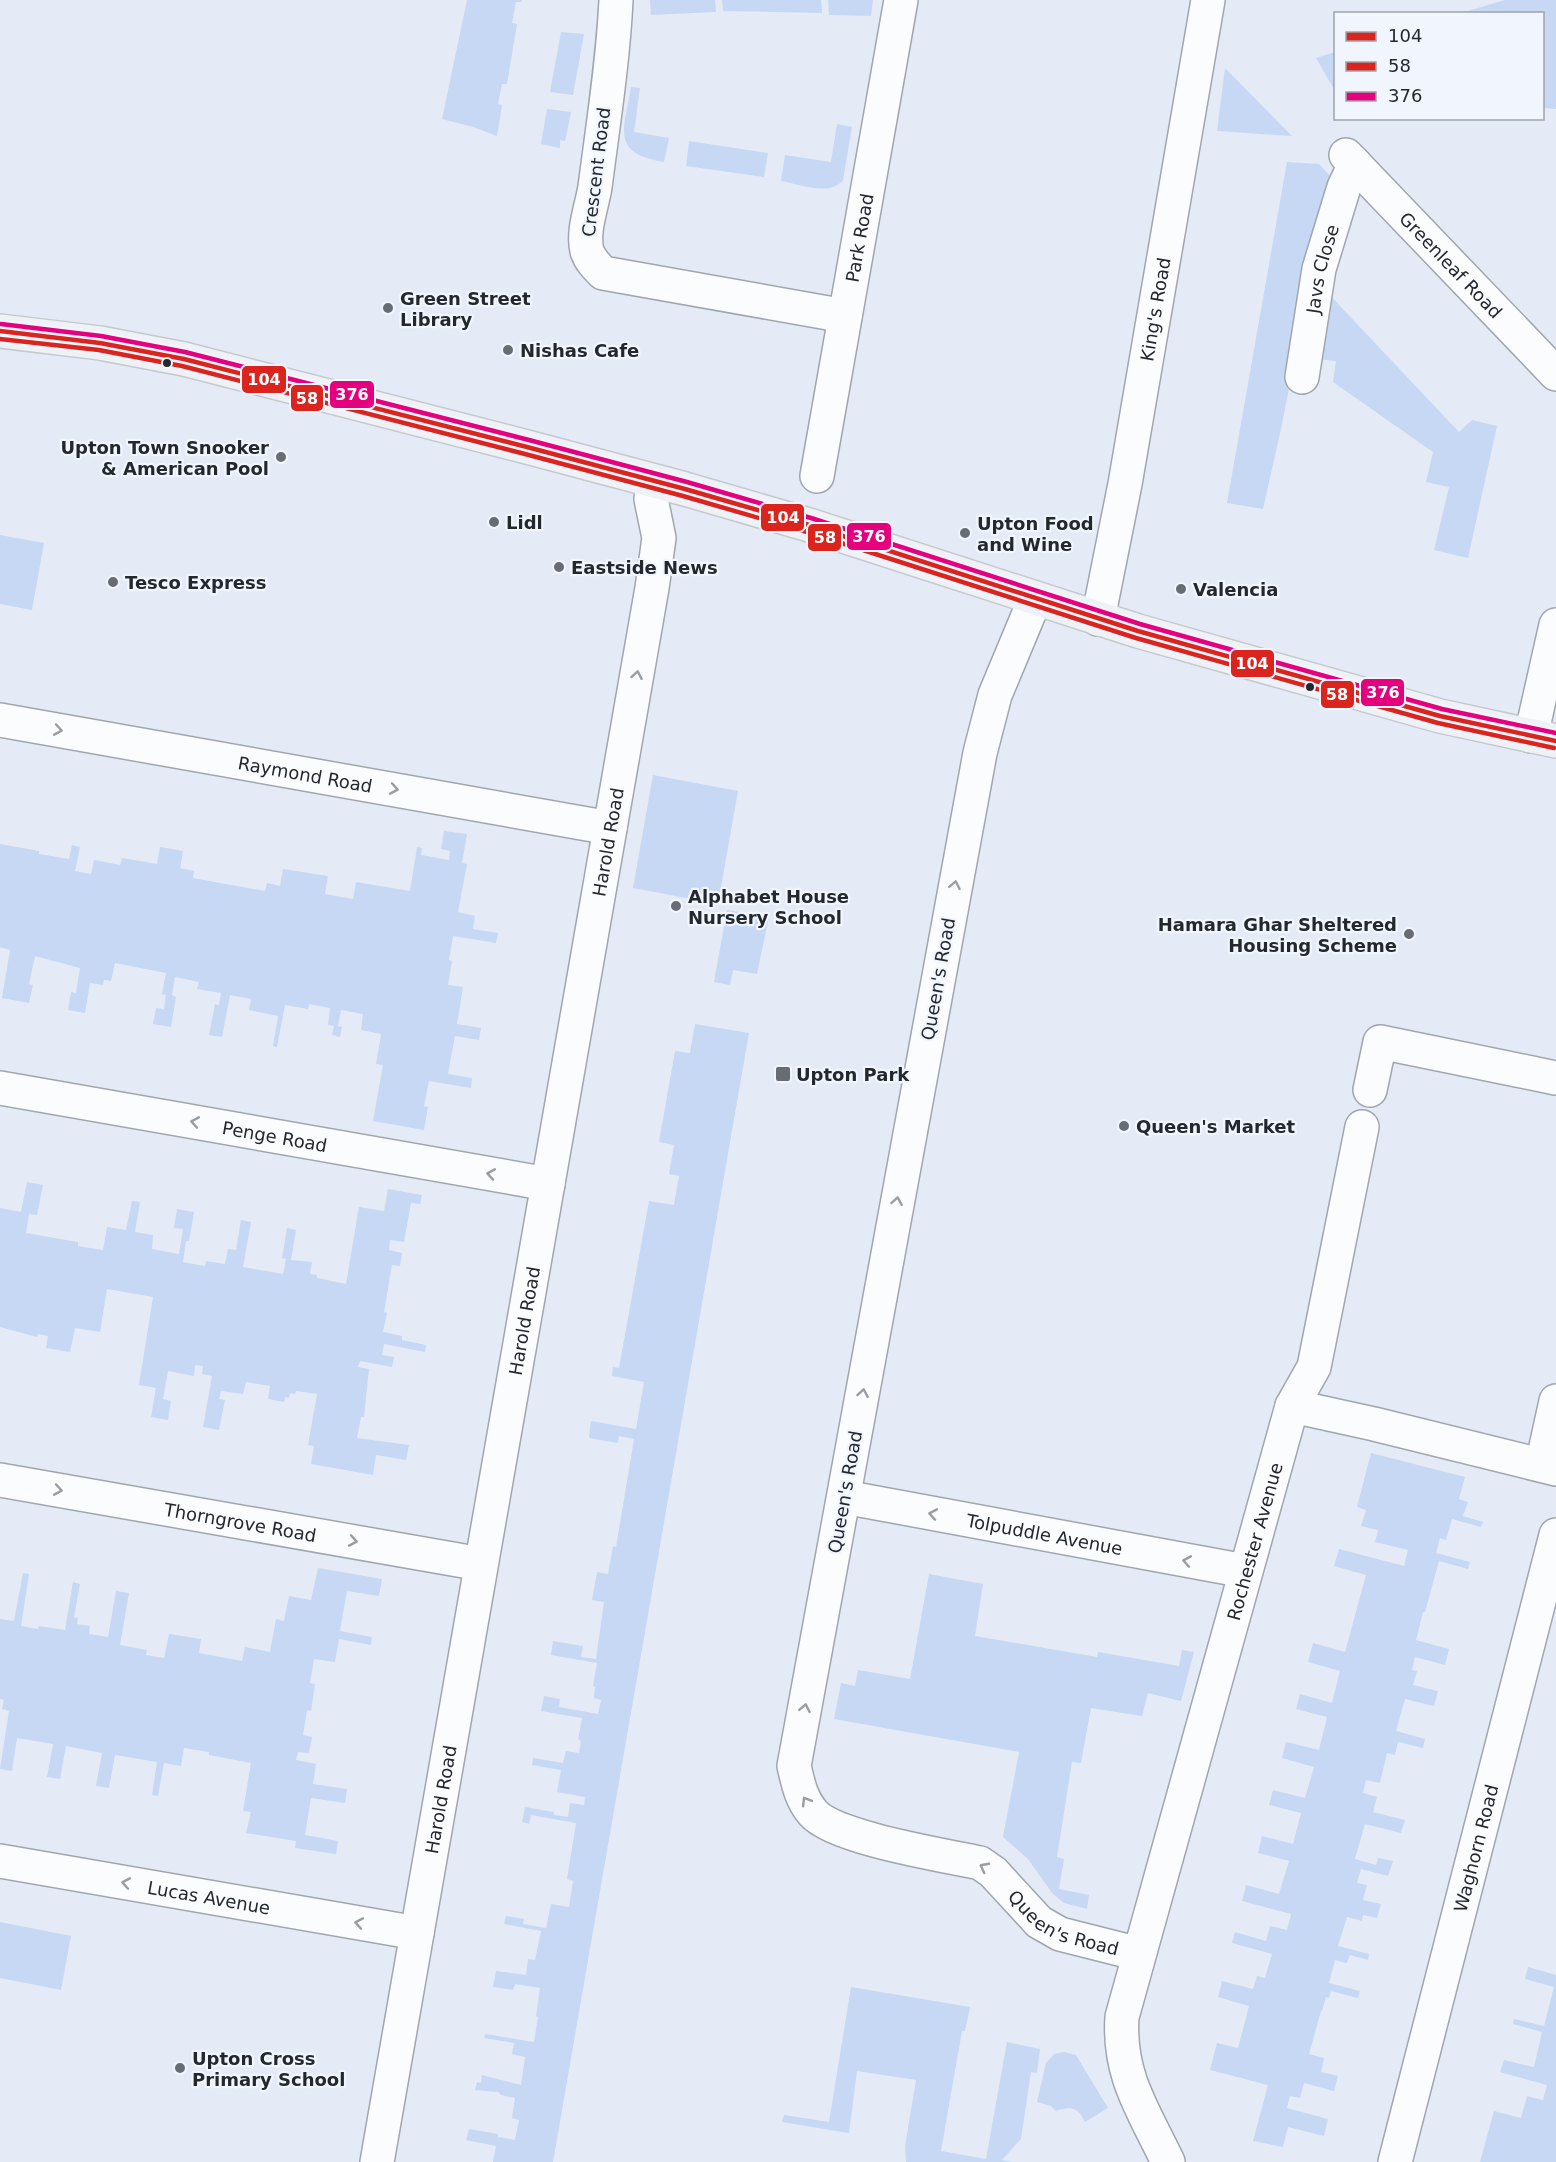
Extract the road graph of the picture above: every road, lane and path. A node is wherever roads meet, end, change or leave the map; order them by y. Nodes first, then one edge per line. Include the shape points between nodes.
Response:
1 (616, 0) edge
2 (901, 0) edge
3 (1208, 0) edge
4 (1350, 160) joint
5 (845, 316) junction
6 (0, 331) edge
7 (1556, 374) edge
8 (1302, 377) dead end
9 (818, 476) dead end
10 (653, 481) junction
11 (1035, 599) junction
12 (1098, 619) junction
13 (1556, 625) edge
14 (0, 720) edge
15 (1544, 738) edge
16 (610, 828) junction
17 (1556, 1078) edge
18 (0, 1088) edge
19 (1370, 1090) dead end
20 (1362, 1127) dead end
21 (548, 1184) junction
22 (1556, 1401) edge
23 (1292, 1406) junction
24 (1549, 1467) edge
25 (0, 1480) edge
26 (844, 1497) junction
27 (1556, 1535) edge
28 (481, 1564) junction
29 (1245, 1571) junction
30 (0, 1861) edge
31 (417, 1933) junction
32 (1139, 1954) junction
33 (377, 2162) edge
34 (1167, 2162) edge
35 (1395, 2162) edge

1 - 5 street, Crescent Road via 587,231 587,250 594,264 603,273
2 - 5 street, Park Road
3 - 12 street, King's Road
4 - 7 street, Greenleaf Road
4 - 8 street, Javs Close via 1319,269
5 - 9 street, Park Road
6 - 10 main road via 100,343 184,359
10 - 11 main road via 840,535
16 -> 10 street, Harold Road via 659,538 651,499
11 - 12 main road
26 -> 11 street, Queen's Road via 980,753 995,695
12 - 15 main road via 1440,716
13 - 15 street
14 -> 16 street, Raymond Road
16 - 21 street, Harold Road
17 - 19 street via 1380,1042
21 -> 18 street, Penge Road
20 - 23 street, Rochester Avenue via 1314,1367
21 - 28 street, Harold Road
22 - 24 street
23 - 24 street
23 - 29 street, Rochester Avenue
25 -> 28 street, Thorngrove Road
29 -> 26 street, Tolpuddle Avenue
32 -> 26 street, Queen's Road via 1060,1934 1039,1922 980,1863 833,1828 813,1813 800,1793 794,1766
27 - 35 street, Waghorn Road
28 - 31 street, Harold Road
29 - 32 street, Rochester Avenue
31 -> 30 street, Lucas Avenue
31 - 33 street, Harold Road
32 - 34 street, Queen's Road via 1122,2017 1120,2040 1128,2078

